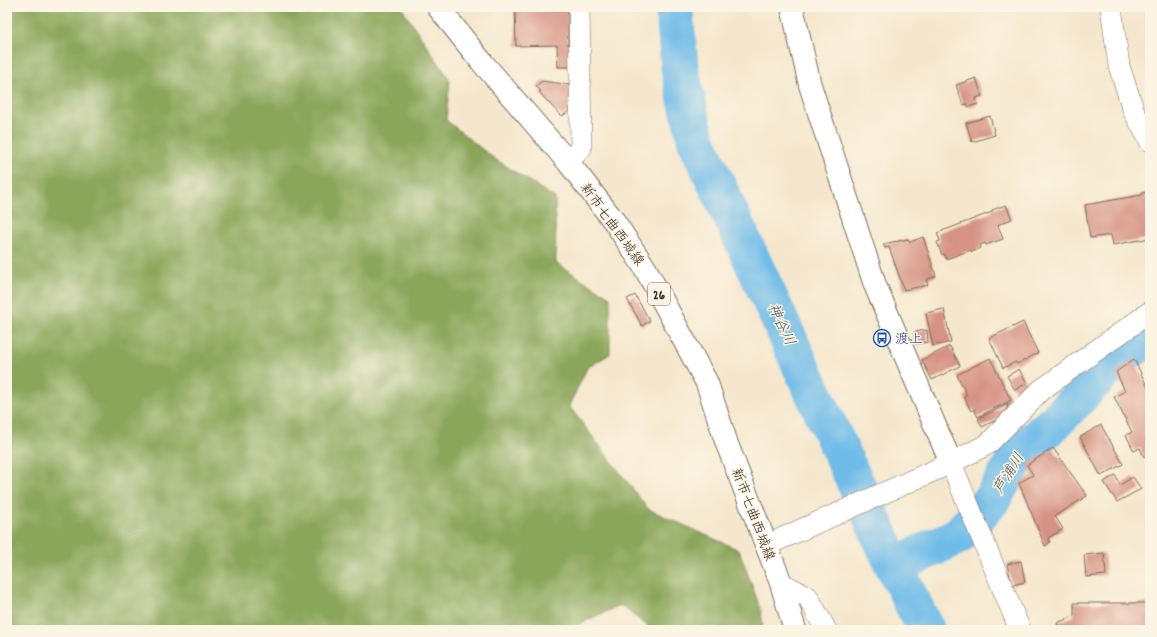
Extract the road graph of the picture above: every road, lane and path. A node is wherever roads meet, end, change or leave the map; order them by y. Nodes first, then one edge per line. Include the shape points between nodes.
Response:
1 (438, 7) edge
2 (578, 7) edge
3 (792, 7) edge
4 (1111, 7) edge
5 (1150, 141) edge
6 (568, 162) junction
7 (1150, 312) edge
8 (946, 465) junction
9 (767, 545) junction
10 (781, 583) junction
11 (795, 630) edge
12 (826, 630) edge
13 (1020, 630) edge

1 - 6 main road, 新市七曲西城線 / 26
2 - 6 street via 581,148
3 - 8 main road via 810,85 875,285
4 - 5 street via 1119,66 1134,112
6 - 9 main road, 新市七曲西城線 / 26 via 614,221 645,268 707,383 727,444
7 - 8 street via 1041,390 988,444
8 - 9 street
8 - 13 street via 966,500
9 - 10 main road, 新市七曲西城線 / 26
10 - 11 main road, 新市七曲西城線 / 26
10 - 12 street via 808,597

